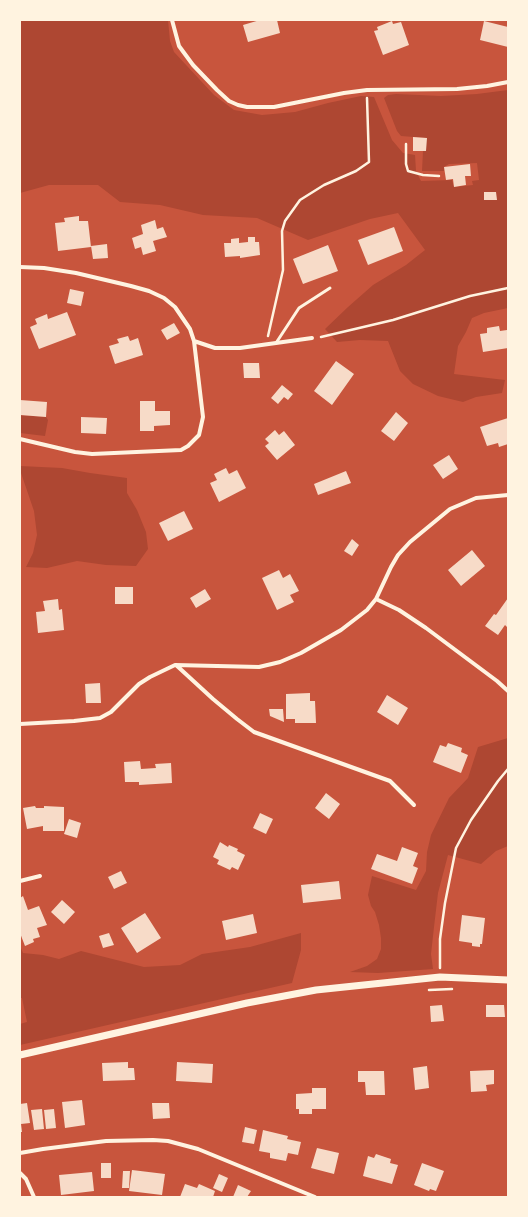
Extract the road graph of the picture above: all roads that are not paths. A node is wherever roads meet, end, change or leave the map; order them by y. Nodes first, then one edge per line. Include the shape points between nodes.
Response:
1 (172, 20) edge
2 (508, 82) edge
3 (20, 267) edge
4 (330, 288) dead end
5 (312, 338) road end
6 (194, 341) junction
7 (275, 344) junction
8 (20, 439) edge
9 (508, 495) edge
10 (376, 599) junction
11 (176, 665) junction
12 (508, 691) edge
13 (20, 724) edge
14 (414, 805) dead end
15 (40, 876) dead end
16 (20, 881) edge
17 (508, 980) edge
18 (20, 1055) edge
19 (20, 1153) edge
20 (20, 1173) edge
21 (34, 1197) edge
22 (315, 1197) edge

1 - 2 street via 179,46 185,56 217,90 238,105 274,107 367,90 457,89
3 - 6 street via 76,273 131,286 164,298 181,313
4 - 7 lane via 298,308
5 - 7 street
6 - 7 street via 215,348
6 - 8 street via 203,417 199,435 181,450 92,454
9 - 10 street via 476,498 450,509 410,542 398,556
10 - 11 street via 367,610 341,630 280,662 259,666
10 - 12 street via 399,610 426,628
11 - 13 street via 139,684 111,712 100,718
11 - 14 street via 254,732 390,781
15 - 16 street
17 - 18 street via 440,977 316,990 247,1003
19 - 22 street via 106,1141 168,1142 198,1149
20 - 21 street via 26,1179

